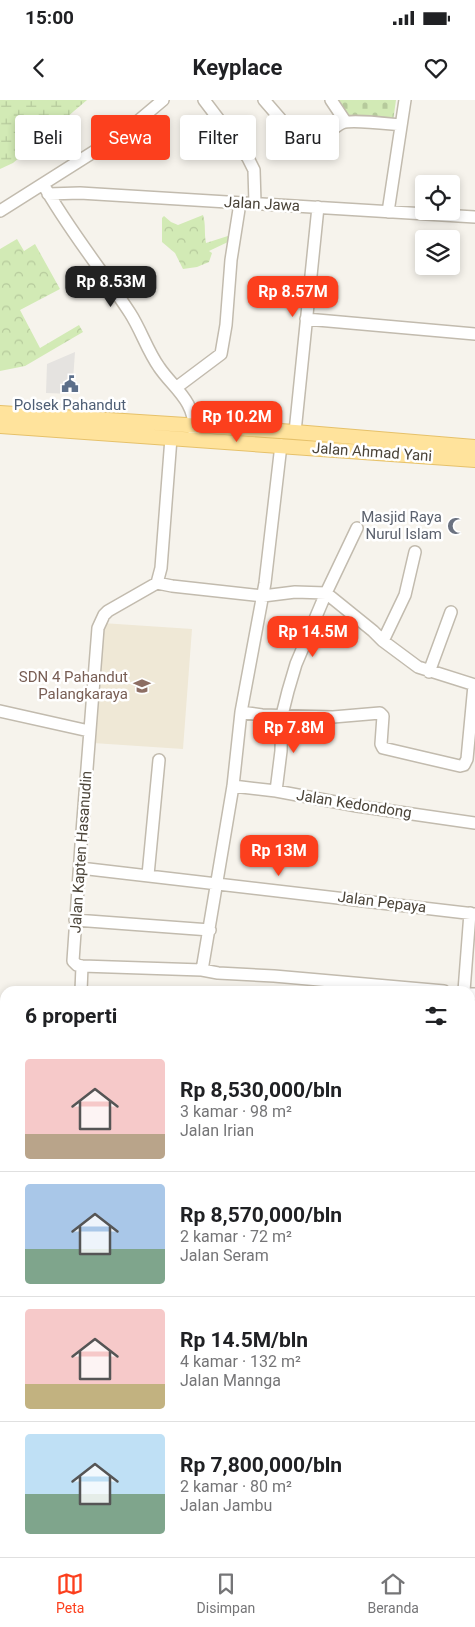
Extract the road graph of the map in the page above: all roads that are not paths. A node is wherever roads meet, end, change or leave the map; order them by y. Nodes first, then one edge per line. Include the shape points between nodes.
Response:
1 (163, 100) edge
2 (204, 100) edge
3 (264, 100) edge
4 (331, 100) edge
5 (405, 100) edge
6 (345, 121) junction
7 (401, 125) junction
8 (46, 189) junction
9 (240, 203) junction
10 (255, 204) junction
11 (318, 207) junction
12 (0, 211) edge
13 (388, 212) junction
14 (475, 217) edge
15 (306, 319) junction
16 (475, 334) edge
17 (177, 387) junction
18 (0, 413) edge
19 (0, 426) edge
20 (194, 432) junction
21 (295, 432) junction
22 (171, 438) junction
23 (281, 445) junction
24 (475, 447) edge
25 (437, 451) junction
26 (475, 460) edge
27 (357, 528) dead end
28 (415, 552) dead end
29 (157, 582) junction
30 (326, 593) junction
31 (263, 596) junction
32 (451, 612) dead end
33 (383, 641) junction
34 (430, 672) junction
35 (474, 685) edge
36 (0, 710) edge
37 (242, 712) junction
38 (282, 716) junction
39 (89, 731) junction
40 (159, 760) dead end
41 (233, 786) junction
42 (276, 791) junction
43 (475, 823) edge
44 (80, 868) junction
45 (148, 875) junction
46 (217, 883) junction
47 (473, 913) edge
48 (76, 920) junction
49 (210, 930) junction
50 (82, 966) junction
51 (202, 970) junction
52 (81, 986) edge
53 (387, 986) edge
54 (465, 986) edge

1 - 8 street
2 - 10 street via 254,170
3 - 6 street via 303,145 311,145
4 - 6 street
5 - 7 street
6 - 7 street
7 - 13 street
8 - 9 street, Jalan Jawa
8 - 12 street
8 - 17 street via 132,315 159,368
9 - 10 street, Jalan Jawa
9 - 17 street via 221,354
10 - 11 street, Jalan Jawa
11 - 13 street, Jalan Jawa
11 - 15 street
13 - 14 street, Jalan Jawa
15 - 16 street
15 - 21 street
17 - 20 street via 190,410
18 - 20 main road, Jalan Ahmad Yani
19 - 22 main road, Jalan Ahmad Yani
20 - 21 main road, Jalan Ahmad Yani
20 - 22 main road, Jalan Ahmad Yani
20 - 23 main road, Jalan Ahmad Yani
21 - 25 main road, Jalan Ahmad Yani
22 - 29 street via 161,568
23 - 25 main road, Jalan Ahmad Yani
23 - 31 street
24 - 25 main road, Jalan Ahmad Yani
25 - 26 main road, Jalan Ahmad Yani
27 - 30 street
28 - 33 street via 405,595
29 - 31 street
29 - 39 street, Jalan Kapten Hasanudin via 117,605 101,620
30 - 31 street
30 - 33 street
30 - 38 street via 296,664
31 - 37 street
32 - 34 street
33 - 34 street
34 - 35 street
35 - 38 street via 467,759 460,766 383,748 383,716 380,713 333,717
36 - 39 street
37 - 38 street
37 - 41 street
38 - 42 street
39 - 44 street, Jalan Kapten Hasanudin
40 - 45 street
41 - 42 street, Jalan Kedondong
41 - 46 street
42 - 43 street, Jalan Kedondong
44 - 45 street, Jalan Pepaya
44 - 48 street, Jalan Kapten Hasanudin
45 - 46 street, Jalan Pepaya
46 - 47 street, Jalan Pepaya
46 - 49 street
47 - 54 street
48 - 49 street
48 - 50 street, Jalan Kapten Hasanudin via 73,961
49 - 51 street
50 - 51 street
50 - 52 street, Jalan Kapten Hasanudin
51 - 53 street

